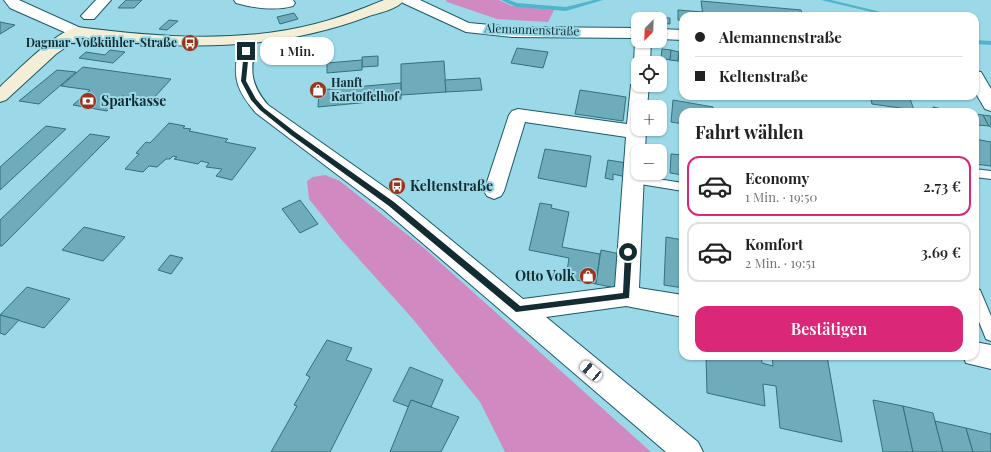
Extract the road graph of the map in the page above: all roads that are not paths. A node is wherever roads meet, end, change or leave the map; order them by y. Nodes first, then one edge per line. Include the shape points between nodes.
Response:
1 (11, 0) edge
2 (104, 0) edge
3 (241, 0) edge
4 (397, 0) edge
5 (408, 0) edge
6 (288, 4) dead end
7 (89, 16) dead end
8 (77, 32) junction
9 (631, 33) edge
10 (667, 34) edge
11 (679, 35) edge
12 (248, 40) junction
13 (979, 71) edge
14 (991, 73) edge
15 (979, 83) edge
16 (2, 92) edge
17 (991, 105) edge
18 (631, 131) edge
19 (979, 174) edge
20 (991, 175) edge
21 (632, 180) edge
22 (638, 180) edge
23 (679, 186) edge
24 (494, 191) dead end
25 (626, 296) junction
26 (979, 304) edge
27 (679, 305) edge
28 (518, 310) junction
29 (991, 334) edge
30 (979, 355) edge
31 (991, 357) edge
32 (688, 452) edge

1 - 8 street via 15,5
2 - 7 street
3 - 6 street
4 - 12 street via 314,29
5 - 9 street, Alemannenstraße via 466,27 512,32
8 - 12 street via 190,43
8 - 16 street via 50,51
10 - 11 street
12 - 28 street via 244,81 262,109 392,204
13 - 14 street
15 - 17 street
18 - 24 street via 518,115
19 - 20 lane
21 - 25 street
22 - 23 lane
25 - 27 street
25 - 28 street
26 - 29 lane
28 - 32 street
30 - 31 street

